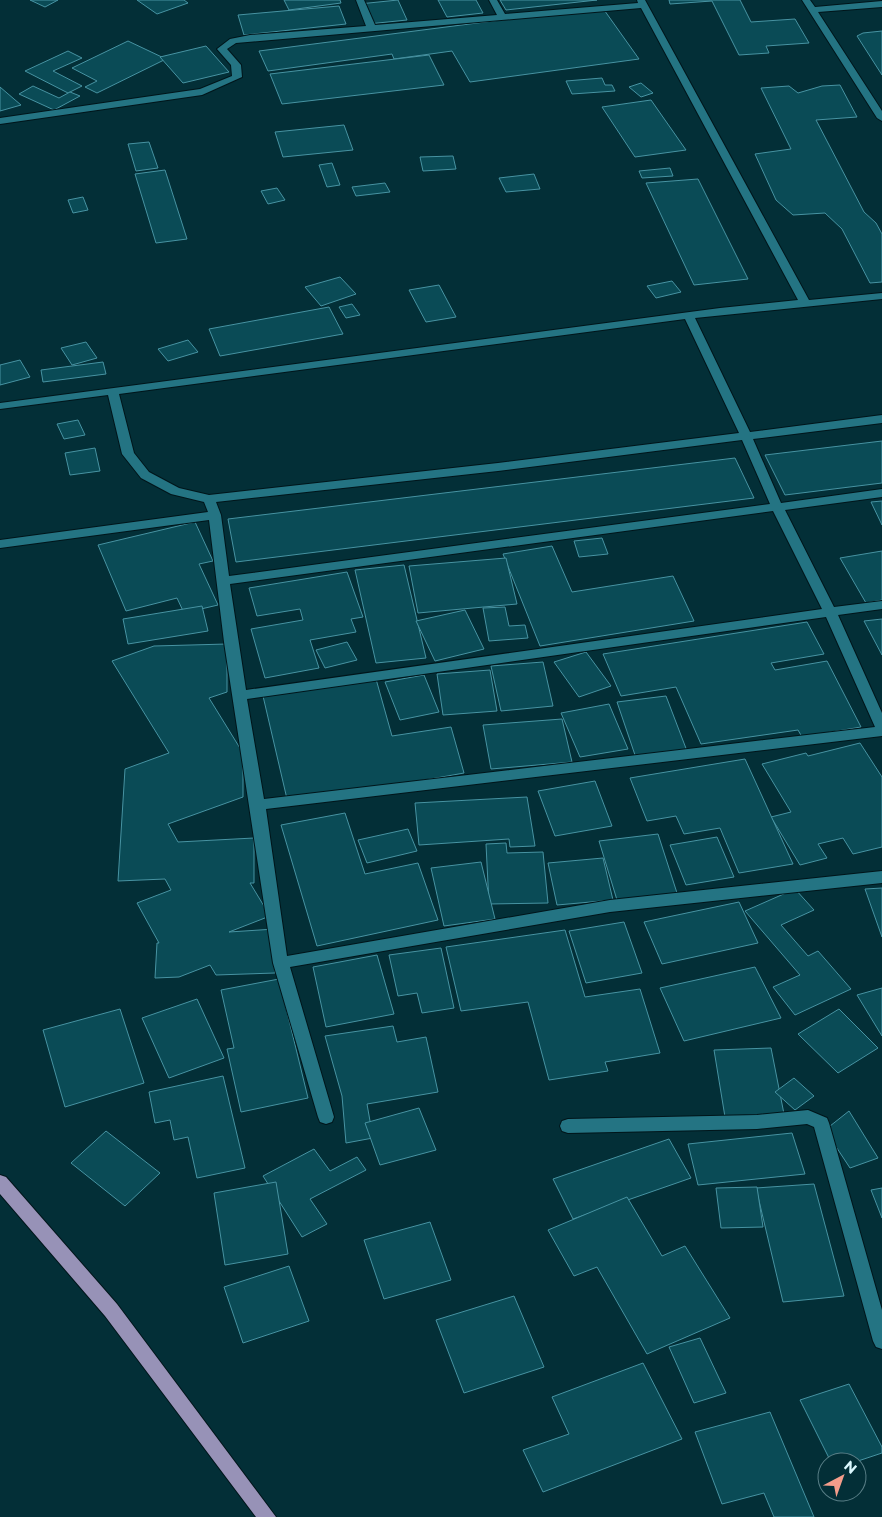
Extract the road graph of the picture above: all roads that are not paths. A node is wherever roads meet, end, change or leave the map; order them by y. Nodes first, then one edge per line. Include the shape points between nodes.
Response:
1 (360, 0) edge
2 (493, 0) edge
3 (806, 0) edge
4 (642, 3) edge
5 (882, 4) edge
6 (811, 10) junction
7 (502, 16) junction
8 (371, 27) junction
9 (882, 118) edge
10 (0, 121) edge
11 (882, 296) edge
12 (805, 303) junction
13 (689, 316) junction
14 (112, 390) junction
15 (0, 406) edge
16 (882, 419) edge
17 (746, 435) junction
18 (882, 493) edge
19 (209, 500) junction
20 (777, 507) junction
21 (216, 515) junction
22 (0, 544) edge
23 (225, 581) junction
24 (882, 605) edge
25 (830, 612) junction
26 (240, 695) junction
27 (882, 729) edge
28 (258, 805) junction
29 (882, 877) edge
30 (281, 963) junction
31 (326, 1117) dead end
32 (568, 1126) dead end
33 (0, 1182) edge
34 (882, 1341) edge
35 (266, 1517) edge

1 - 8 street
2 - 7 street
3 - 6 street
4 - 7 street
4 - 12 street
5 - 6 street
6 - 9 street
7 - 8 street
8 - 10 street via 233,41 222,49 236,65 237,77 202,92
11 - 12 street
12 - 13 street
13 - 14 street
13 - 17 street
14 - 15 street
14 - 19 street via 128,454 145,475 175,490
16 - 17 street
17 - 19 street
17 - 20 street
18 - 20 street
19 - 21 street
20 - 23 street
20 - 25 street
21 - 22 street
21 - 23 street
23 - 26 street
24 - 25 street
25 - 26 street
25 - 27 street
26 - 28 street
27 - 28 street
28 - 30 street
29 - 30 street via 610,906
30 - 31 street
32 - 34 street via 757,1122 808,1117 821,1122
33 - 35 main road via 111,1310

